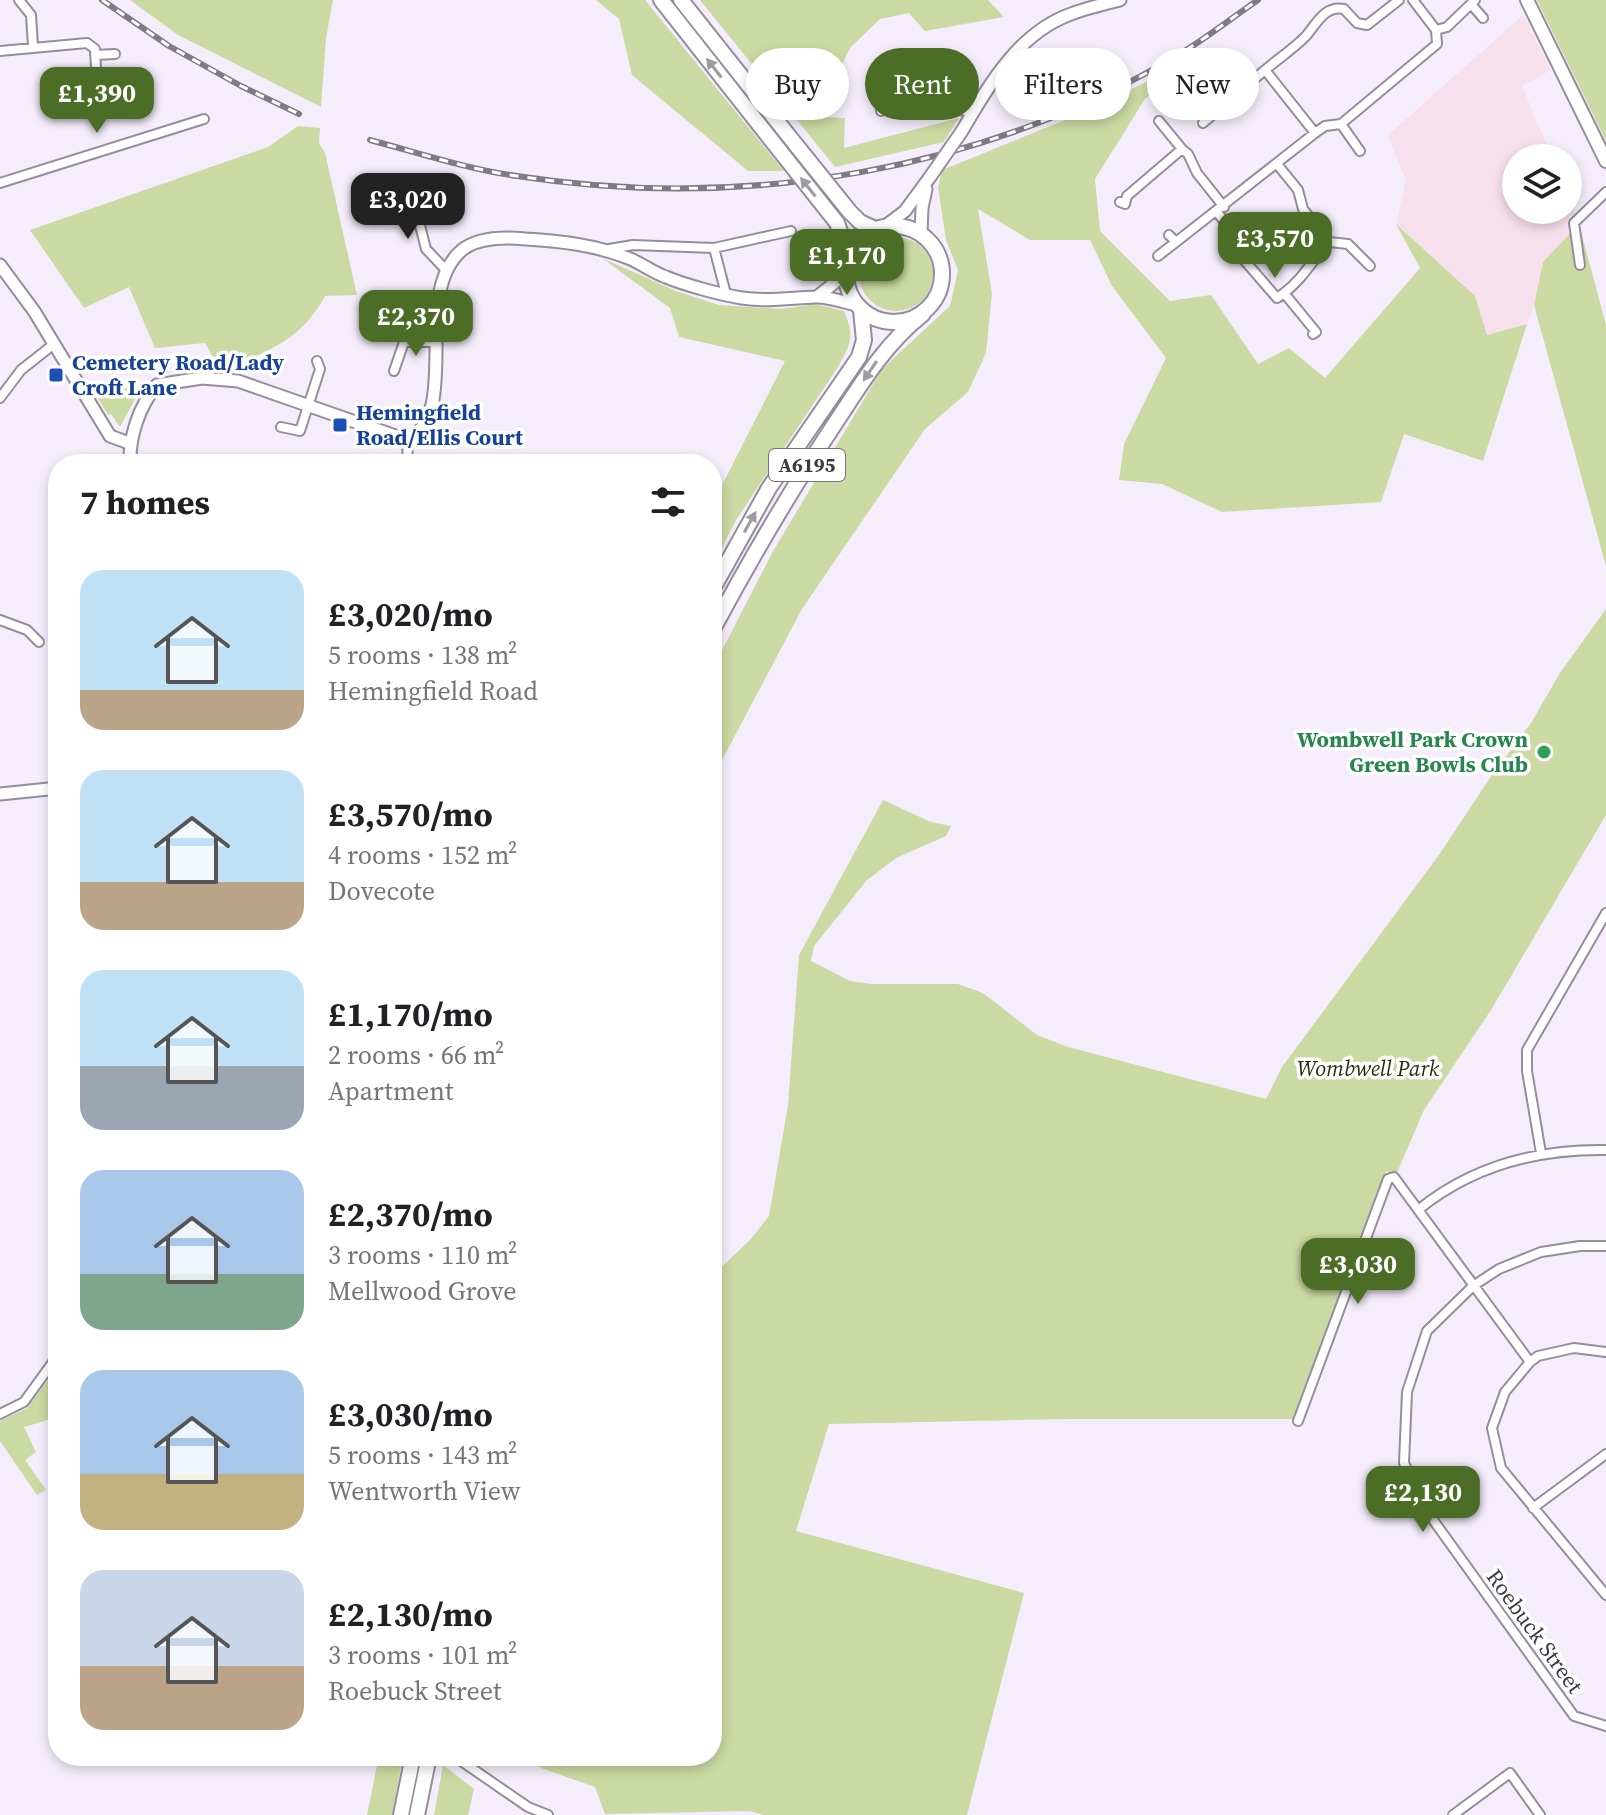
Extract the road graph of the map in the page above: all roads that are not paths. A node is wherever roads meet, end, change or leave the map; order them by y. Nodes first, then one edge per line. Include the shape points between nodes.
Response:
1 (19, 0) edge
2 (661, 0) edge
3 (681, 0) edge
4 (1120, 0) edge
5 (1399, 0) edge
6 (1413, 0) edge
7 (1527, 0) edge
8 (1473, 2) edge
9 (1483, 18) dead end
10 (1436, 30) junction
11 (33, 46) junction
12 (0, 51) edge
13 (115, 54) dead end
14 (95, 55) junction
15 (96, 68) dead end
16 (1265, 70) junction
17 (979, 103) edge
18 (204, 119) dead end
19 (968, 120) edge
20 (1159, 121) dead end
21 (1203, 123) dead end
22 (1341, 124) junction
23 (1315, 133) junction
24 (1182, 149) junction
25 (1360, 151) dead end
26 (1606, 161) edge
27 (1277, 164) junction
28 (929, 179) junction
29 (0, 183) edge
30 (411, 190) dead end
31 (1606, 192) edge
32 (1120, 202) dead end
33 (1221, 209) junction
34 (880, 228) junction
35 (791, 231) dead end
36 (921, 234) junction
37 (1169, 235) dead end
38 (1176, 242) junction
39 (1329, 242) junction
40 (714, 248) junction
41 (605, 250) junction
42 (1158, 256) dead end
43 (0, 265) edge
44 (1580, 265) dead end
45 (1370, 266) dead end
46 (846, 267) junction
47 (446, 270) junction
48 (1284, 293) junction
49 (726, 294) junction
50 (818, 296) junction
51 (859, 308) junction
52 (923, 314) junction
53 (1313, 334) dead end
54 (437, 342) junction
55 (54, 344) junction
56 (317, 361) dead end
57 (394, 371) dead end
58 (0, 398) edge
59 (308, 406) junction
60 (281, 427) dead end
61 (407, 440) junction
62 (129, 443) junction
63 (130, 454) edge
64 (408, 454) edge
65 (722, 572) edge
66 (722, 613) edge
67 (0, 620) edge
68 (39, 642) dead end
69 (48, 789) edge
70 (0, 794) edge
71 (1606, 913) edge
72 (1606, 1150) edge
73 (1541, 1153) junction
74 (1418, 1210) junction
75 (1606, 1246) edge
76 (1473, 1286) junction
77 (1606, 1352) edge
78 (1530, 1362) junction
79 (48, 1369) edge
80 (0, 1414) edge
81 (1298, 1421) dead end
82 (1604, 1458) edge
83 (1533, 1508) junction
84 (1606, 1595) edge
85 (1606, 1726) edge
86 (411, 1766) edge
87 (426, 1766) edge
88 (469, 1766) edge
89 (401, 1815) edge
90 (417, 1815) edge
91 (548, 1815) edge
92 (1453, 1815) edge
93 (1540, 1815) edge

1 - 11 street via 31,15
46 -> 2 highway, A6195, bridge via 837,223
3 - 34 highway, bridge via 849,211 860,222
4 - 17 street via 1069,14 1034,34 1007,60
5 - 16 street via 1367,25 1357,23 1344,9 1333,9
6 - 10 street
7 - 26 main road
8 - 9 street
8 - 10 street via 1447,27
10 - 22 street via 1437,44
11 - 12 street
11 - 14 street via 87,43 94,45
13 - 14 street
14 - 15 street
16 - 21 street
16 - 23 street
18 - 29 street
19 - 28 street, bridge
20 - 24 street
22 - 23 street
22 - 25 street
23 - 27 street
24 - 32 street via 1127,196 1125,204
24 - 33 street
27 - 33 street
27 - 39 street
28 - 34 street via 905,211
28 - 36 street
30 - 47 street via 426,249
31 - 44 street via 1574,223
33 - 38 street
33 - 48 street via 1237,238 1238,253 1277,298
34 - 36 highway via 903,227
34 - 46 highway via 857,243
35 - 40 street
36 - 52 highway, A6195 via 936,250 943,273 938,296
37 - 38 street
38 - 42 street
39 - 45 street via 1348,244
39 - 48 street via 1303,278
40 - 41 street via 633,245
40 - 49 street
41 - 47 street via 510,237 463,249
41 - 49 street via 666,277
43 - 55 street
46 - 50 street
46 - 51 highway, A6195 via 848,288
47 - 54 street via 436,300
48 - 53 street
49 - 50 street via 787,300
50 - 51 street
51 - 52 highway via 891,323
65 -> 51 highway, A6195 via 769,488 859,357 864,340
52 -> 66 highway, A6195 via 877,360 784,500
54 - 57 street via 404,342
54 - 61 street via 426,424
55 - 58 street via 21,370
55 - 62 street via 110,436
56 - 59 street via 320,369
59 - 60 street via 300,431
59 - 61 street
59 - 62 street via 238,381 202,378 157,385
61 - 64 street
62 - 63 street
67 - 68 street via 27,630
69 - 70 street
71 - 73 street via 1527,1050
72 - 73 street
73 - 74 street via 1456,1183
74 - 76 street
74 - 81 street via 1394,1177 1388,1179
75 - 76 street, Roebuck Street via 1541,1252
76 - 78 street
76 - 85 street, Roebuck Street via 1427,1331 1407,1392 1404,1463 1426,1510 1574,1716
77 - 78 street via 1574,1348
78 - 83 street via 1505,1392 1492,1428 1501,1468
79 - 80 street via 24,1402
82 - 83 street
83 - 84 street
86 - 89 highway
87 - 90 highway
88 - 91 street
92 - 93 street via 1510,1773

